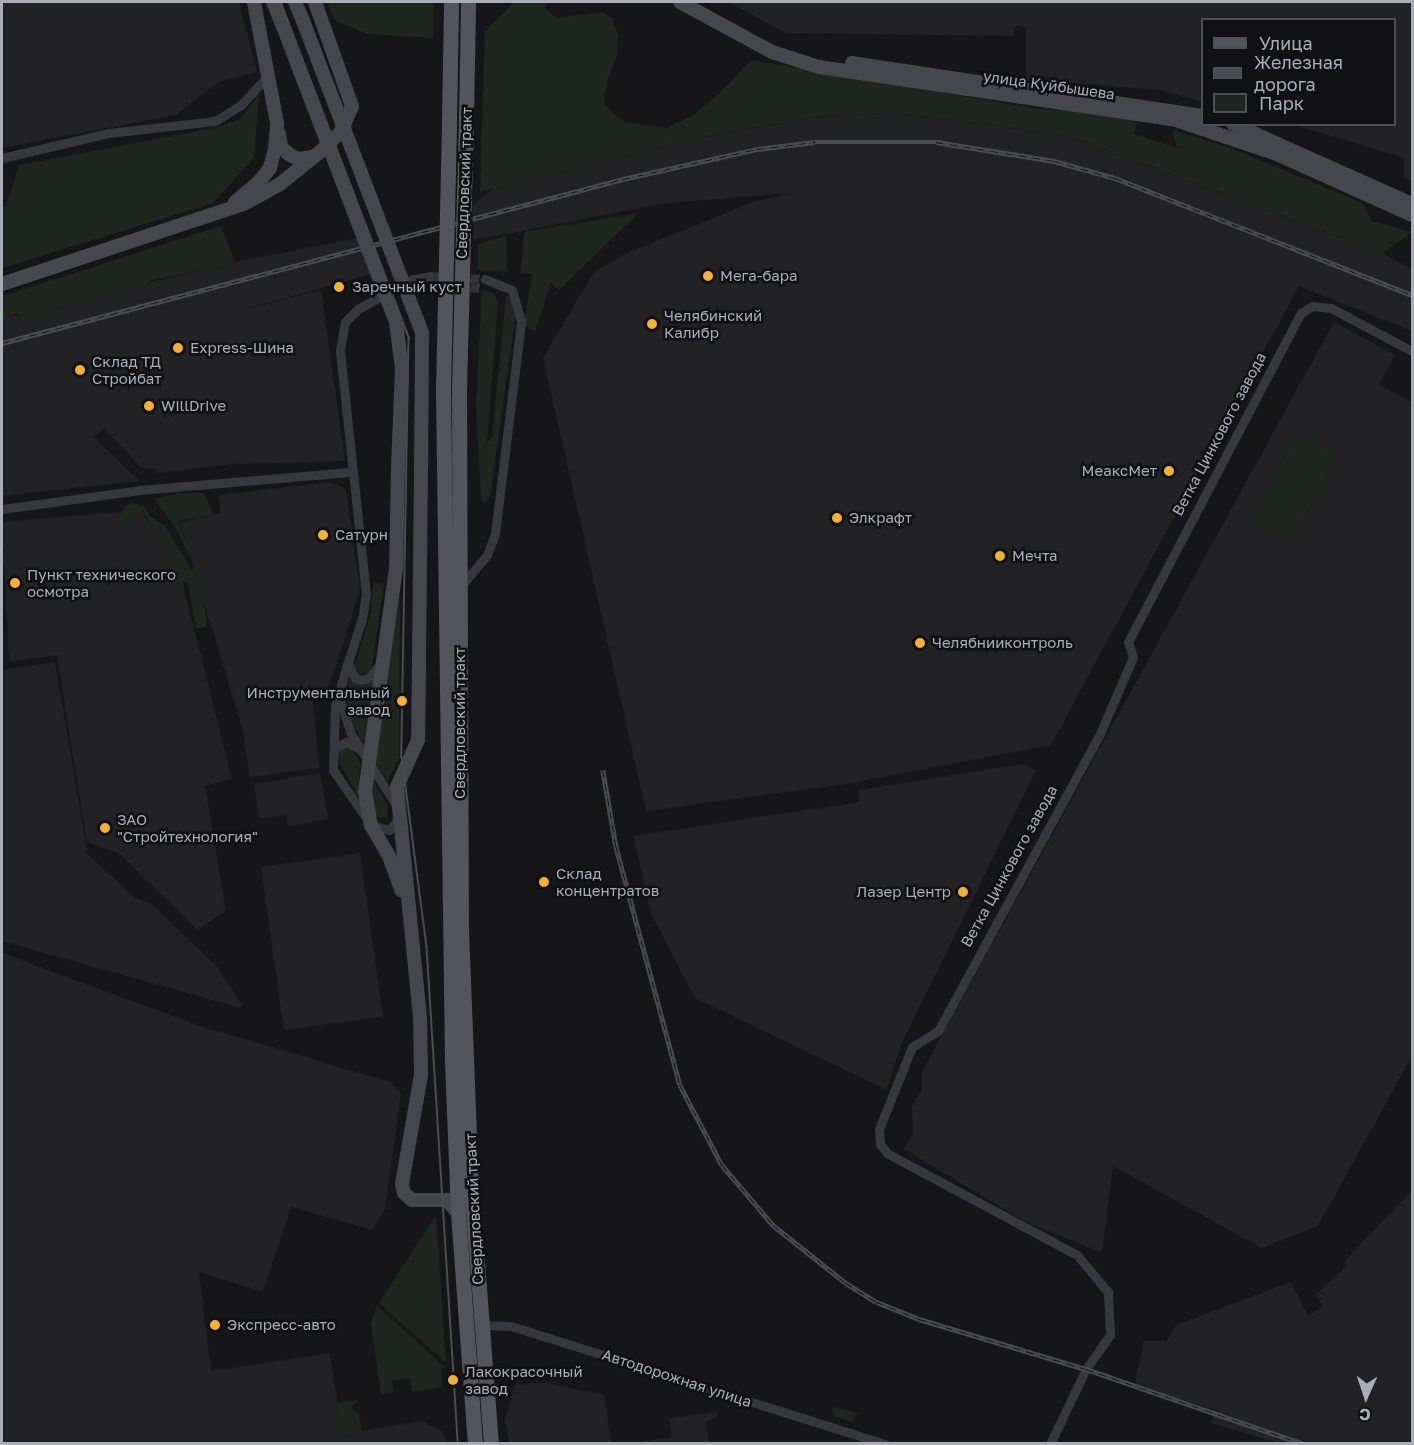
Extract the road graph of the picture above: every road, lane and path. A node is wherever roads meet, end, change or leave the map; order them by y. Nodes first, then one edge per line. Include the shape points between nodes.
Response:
1 (254, 2) edge
2 (273, 2) edge
3 (295, 2) edge
4 (315, 2) edge
5 (450, 2) edge
6 (468, 2) edge
7 (474, 2) edge
8 (680, 2) edge
9 (690, 2) edge
10 (467, 18) junction
11 (269, 74) junction
12 (929, 78) junction
13 (1201, 116) edge
14 (277, 123) junction
15 (1237, 126) edge
16 (1279, 150) junction
17 (313, 157) junction
18 (2, 158) edge
19 (1413, 204) edge
20 (221, 212) junction
21 (1413, 215) edge
22 (430, 280) tunnel mouth
23 (2, 284) edge
24 (485, 284) tunnel mouth
25 (1413, 351) edge
26 (352, 472) junction
27 (2, 508) edge
28 (460, 587) junction
29 (383, 660) junction
30 (348, 662) junction
31 (338, 696) junction
32 (365, 757) junction
33 (332, 758) junction
34 (398, 808) junction
35 (371, 825) junction
36 (410, 922) junction
37 (457, 1174) junction
38 (442, 1199) junction
39 (458, 1213) junction
40 (465, 1325) junction
41 (481, 1325) junction
42 (475, 1443) edge
43 (492, 1443) edge
44 (886, 1443) edge
45 (1050, 1443) edge

1 - 11 main road
2 - 29 main road, bridge via 396,322 402,368 396,568
3 - 34 main road, bridge via 422,333 418,740 398,780
4 - 17 main road via 352,106 341,132
5 - 37 main road, Свердловский тракт, bridge via 443,390 449,935
6 - 10 main road, Свердловский тракт
7 - 10 main road
8 - 12 main road, улица Куйбышева via 753,43 793,60
9 - 12 main road, улица Куйбышева via 749,34 800,54
10 - 28 main road, Свердловский тракт, bridge via 459,389
11 - 14 main road
11 - 18 street via 240,105 215,121 109,133
12 - 13 main road, улица Куйбышева
12 - 16 main road, улица Куйбышева via 1176,120
14 - 17 main road via 281,147 298,159
14 - 20 main road via 270,168 246,195
15 - 16 main road, улица Куйбышева
16 - 19 main road, улица Куйбышева
16 - 21 main road, улица Куйбышева
17 - 20 main road via 260,197
20 - 23 main road
22 - 26 street via 415,279 367,303 351,315 341,332
24 - 28 street via 513,290 521,321 495,534 487,555
25 - 45 street, Ветка Цинкового завода via 1331,308 1312,306 1301,313 1128,642 1133,657 1099,736 938,1030 912,1047 879,1129 880,1144 887,1153 1077,1255 1108,1292 1110,1335 1086,1369
26 - 27 street via 140,490
26 - 30 street via 366,594
28 - 41 main road, Свердловский тракт via 461,928
29 - 30 street via 369,678 361,680 355,678
29 - 32 main road
30 - 31 street
31 - 32 street via 344,720
31 - 33 street
32 - 33 street via 346,742 336,747
32 - 34 street
32 - 35 main road via 366,803
33 - 35 street via 333,770
34 - 35 street via 396,822 389,830
34 - 36 main road
35 - 36 main road via 397,874
36 - 38 main road via 421,1076 402,1189 412,1200
37 - 38 main road
37 - 39 main road, Свердловский тракт
38 - 39 main road via 452,1203
39 - 40 main road, Свердловский тракт
40 - 41 main road, Автодорожная улица
40 - 42 main road, Свердловский тракт
41 - 43 main road, Свердловский тракт
41 - 44 street, Автодорожная улица via 511,1326

